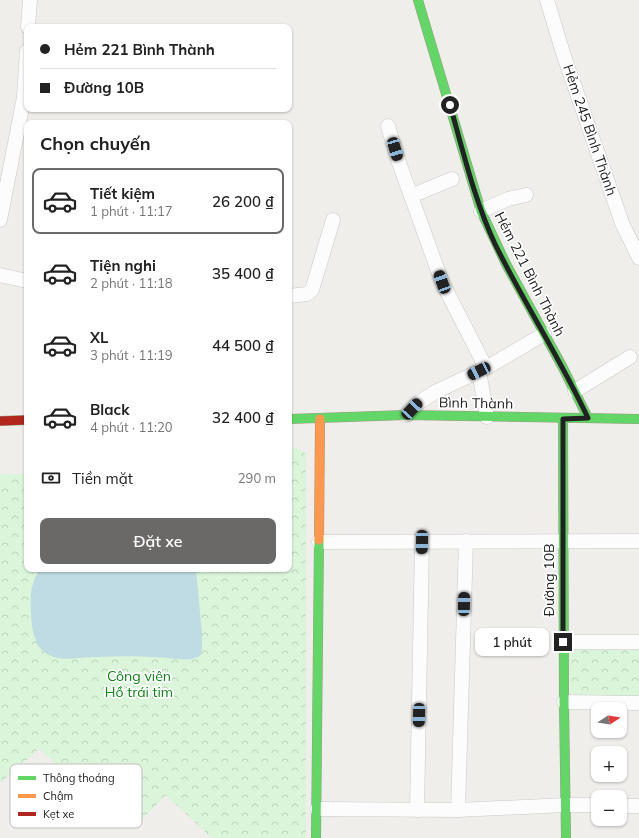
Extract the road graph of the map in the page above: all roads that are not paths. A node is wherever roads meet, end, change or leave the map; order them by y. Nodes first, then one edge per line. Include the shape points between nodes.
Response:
1 (30, 0) edge
2 (418, 0) edge
3 (547, 0) edge
4 (28, 24) edge
5 (24, 97) edge
6 (388, 126) dead end
7 (452, 179) dead end
8 (526, 195) dead end
9 (411, 196) junction
10 (481, 211) junction
11 (0, 220) edge
12 (333, 220) dead end
13 (639, 258) edge
14 (0, 275) edge
15 (24, 280) edge
16 (292, 296) edge
17 (544, 334) junction
18 (630, 357) dead end
19 (482, 369) junction
20 (575, 391) junction
21 (406, 415) junction
22 (488, 417) junction
23 (588, 418) junction
24 (292, 419) edge
25 (320, 419) junction
26 (563, 419) junction
27 (639, 419) edge
28 (0, 420) edge
29 (24, 420) edge
30 (466, 541) junction
31 (563, 541) junction
32 (639, 541) edge
33 (319, 542) junction
34 (422, 542) junction
35 (563, 642) junction
36 (639, 642) edge
37 (564, 702) junction
38 (639, 703) edge
39 (566, 805) junction
40 (591, 805) edge
41 (627, 806) edge
42 (639, 806) edge
43 (317, 809) junction
44 (417, 810) junction
45 (458, 810) junction
46 (316, 838) edge
47 (566, 838) edge

1 - 4 street
2 - 10 street, Hẻm 221 Bình Thành
3 - 13 street, Hẻm 245 Bình Thành via 622,223
5 - 11 street
6 - 9 street
7 - 9 street
8 - 10 street via 508,199
9 - 19 street via 442,282
10 - 17 street, Hẻm 221 Bình Thành via 495,244
12 - 16 street via 312,290 307,294
14 - 15 street
17 - 19 street
17 - 20 street, Hẻm 221 Bình Thành
18 - 20 street
19 - 21 street via 435,392
19 - 22 street
20 - 23 street, Hẻm 221 Bình Thành
21 - 22 street, Bình Thành
21 - 25 street, Bình Thành
22 - 26 street, Bình Thành
23 - 26 street, Bình Thành
23 - 27 street, Bình Thành
24 - 25 street, Bình Thành
25 - 33 street
26 - 31 street, Đường 10B
28 - 29 street
30 - 31 street
30 - 34 street
30 - 45 street
31 - 32 street
31 - 35 street, Đường 10B
33 - 34 street
33 - 43 street
34 - 44 street
35 - 36 street
35 - 37 street, Đường 10B
37 - 38 street
37 - 39 street, Đường 10B
39 - 40 street
39 - 45 street
39 - 47 street, Đường 10B
41 - 42 street
43 - 44 street
43 - 46 street
44 - 45 street

